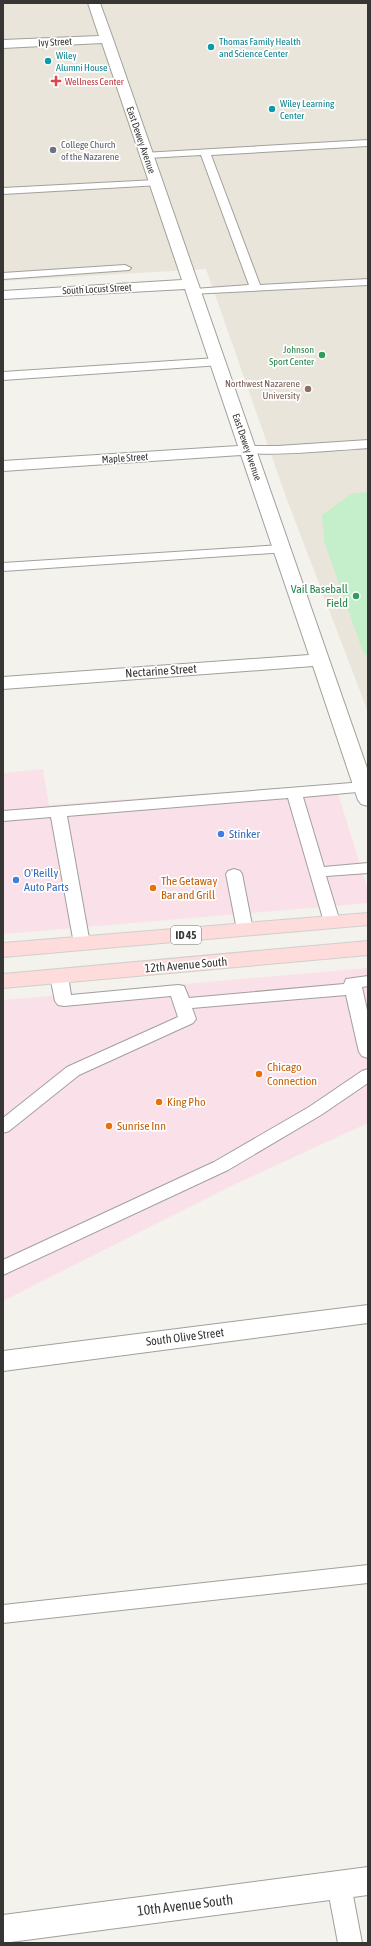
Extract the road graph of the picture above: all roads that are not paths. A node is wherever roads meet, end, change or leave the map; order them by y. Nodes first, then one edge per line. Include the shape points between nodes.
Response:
1 (94, 3) edge
2 (106, 39) junction
3 (3, 44) edge
4 (368, 143) edge
5 (205, 152) junction
6 (147, 155) junction
7 (44, 178) dead end
8 (24, 179) dead end
9 (156, 183) junction
10 (88, 187) junction
11 (3, 188) edge
12 (3, 192) edge
13 (125, 268) dead end
14 (7, 276) edge
15 (368, 282) edge
16 (192, 288) junction
17 (256, 288) junction
18 (8, 294) edge
19 (217, 362) junction
20 (3, 376) edge
21 (368, 444) edge
22 (248, 450) junction
23 (3, 466) edge
24 (282, 548) junction
25 (3, 567) edge
26 (320, 660) junction
27 (3, 683) edge
28 (294, 793) junction
29 (366, 793) edge
30 (58, 812) junction
31 (3, 816) edge
32 (368, 868) edge
33 (317, 872) junction
34 (234, 874) dead end
35 (368, 919) edge
36 (332, 922) junction
37 (245, 930) junction
38 (82, 944) junction
39 (368, 948) edge
40 (3, 950) edge
41 (3, 965) edge
42 (59, 976) junction
43 (3, 981) edge
44 (360, 985) edge
45 (182, 1004) junction
46 (368, 1052) edge
47 (368, 1076) edge
48 (3, 1127) edge
49 (3, 1268) edge
50 (368, 1314) edge
51 (3, 1361) edge
52 (368, 1574) edge
53 (3, 1614) edge
54 (353, 1883) edge
55 (3, 1929) edge
56 (350, 1943) edge

1 - 2 street, East Dewey Avenue
2 - 3 street, Ivy Street
2 - 6 street, East Dewey Avenue
4 - 5 lane
5 - 6 lane
5 - 17 lane
6 - 9 street, East Dewey Avenue
7 - 10 lane
8 - 11 lane
9 - 10 lane
9 - 16 street, East Dewey Avenue
10 - 12 lane
13 - 14 lane
14 - 18 lane
15 - 17 lane
16 - 17 lane
16 - 18 street, South Locust Street
16 - 19 street, East Dewey Avenue
19 - 20 lane
19 - 22 street, East Dewey Avenue
21 - 22 lane
22 - 23 street, Maple Street
22 - 24 street, East Dewey Avenue
24 - 25 lane
24 - 26 street, East Dewey Avenue
26 - 27 street, Nectarine Street
26 - 29 street, East Dewey Avenue
28 - 29 lane
28 - 30 lane
28 - 33 lane
30 - 31 lane
30 - 38 lane
32 - 33 lane
33 - 36 lane
34 - 37 lane
35 - 36 main road, ID 45
36 - 37 main road, ID 45
37 - 38 main road, ID 45
38 - 40 main road, ID 45
38 - 41 main road via 75,952 57,960
39 - 42 main road, 12th Avenue South
42 - 43 main road, 12th Avenue South
42 - 45 lane via 64,1001 178,990
44 - 45 lane
44 - 46 lane
45 - 48 lane via 187,1019 73,1071
47 - 49 lane via 315,1111 221,1166
50 - 51 street, South Olive Street
52 - 53 lane
54 - 55 street, 10th Avenue South
54 - 56 lane

